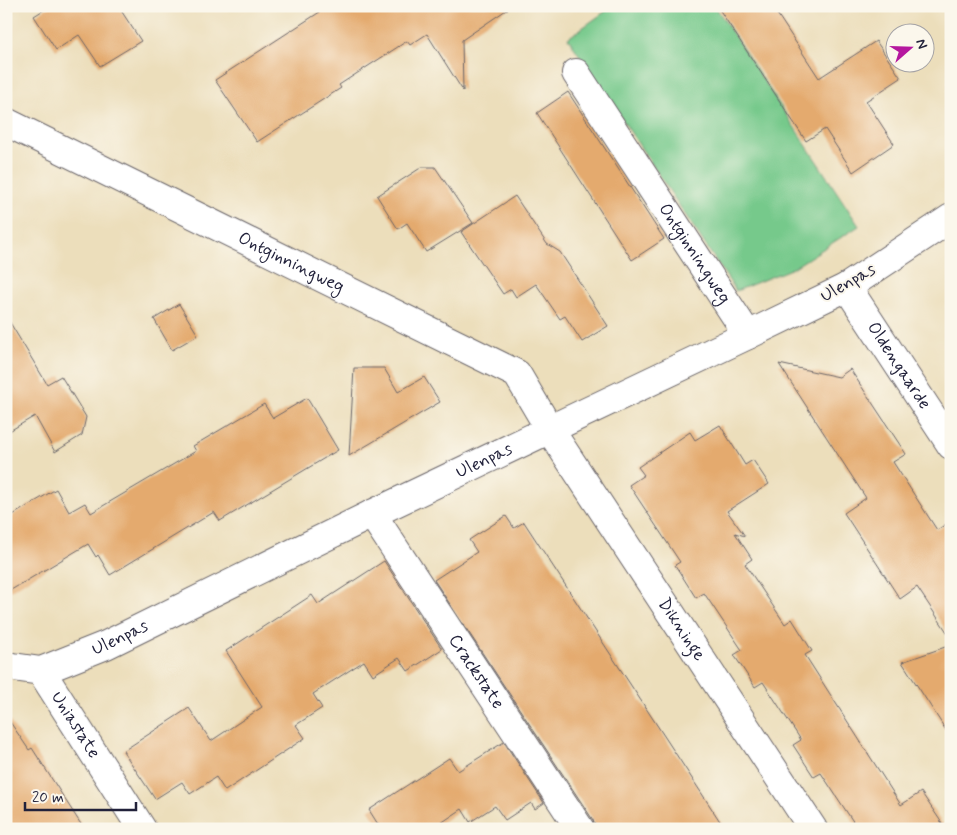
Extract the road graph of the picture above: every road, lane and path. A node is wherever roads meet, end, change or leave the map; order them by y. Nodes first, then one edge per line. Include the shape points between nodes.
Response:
1 (576, 73) dead end
2 (6, 122) edge
3 (951, 218) edge
4 (847, 286) junction
5 (748, 335) junction
6 (550, 430) junction
7 (951, 445) edge
8 (372, 514) junction
9 (6, 666) edge
10 (41, 671) junction
11 (142, 829) edge
12 (580, 829) edge
13 (813, 829) edge

1 - 5 street, Ontginningweg
2 - 6 street, Ontginningweg via 517,374
3 - 4 street, Ulenpas
4 - 5 street, Ulenpas
4 - 7 street, Oldengaarde
5 - 6 street, Ulenpas
6 - 8 street, Ulenpas
6 - 13 street, Dikninge
8 - 10 street, Ulenpas via 106,645
8 - 12 street, Crackstate
9 - 10 street, Ulenpas
10 - 11 street, Uniastate

